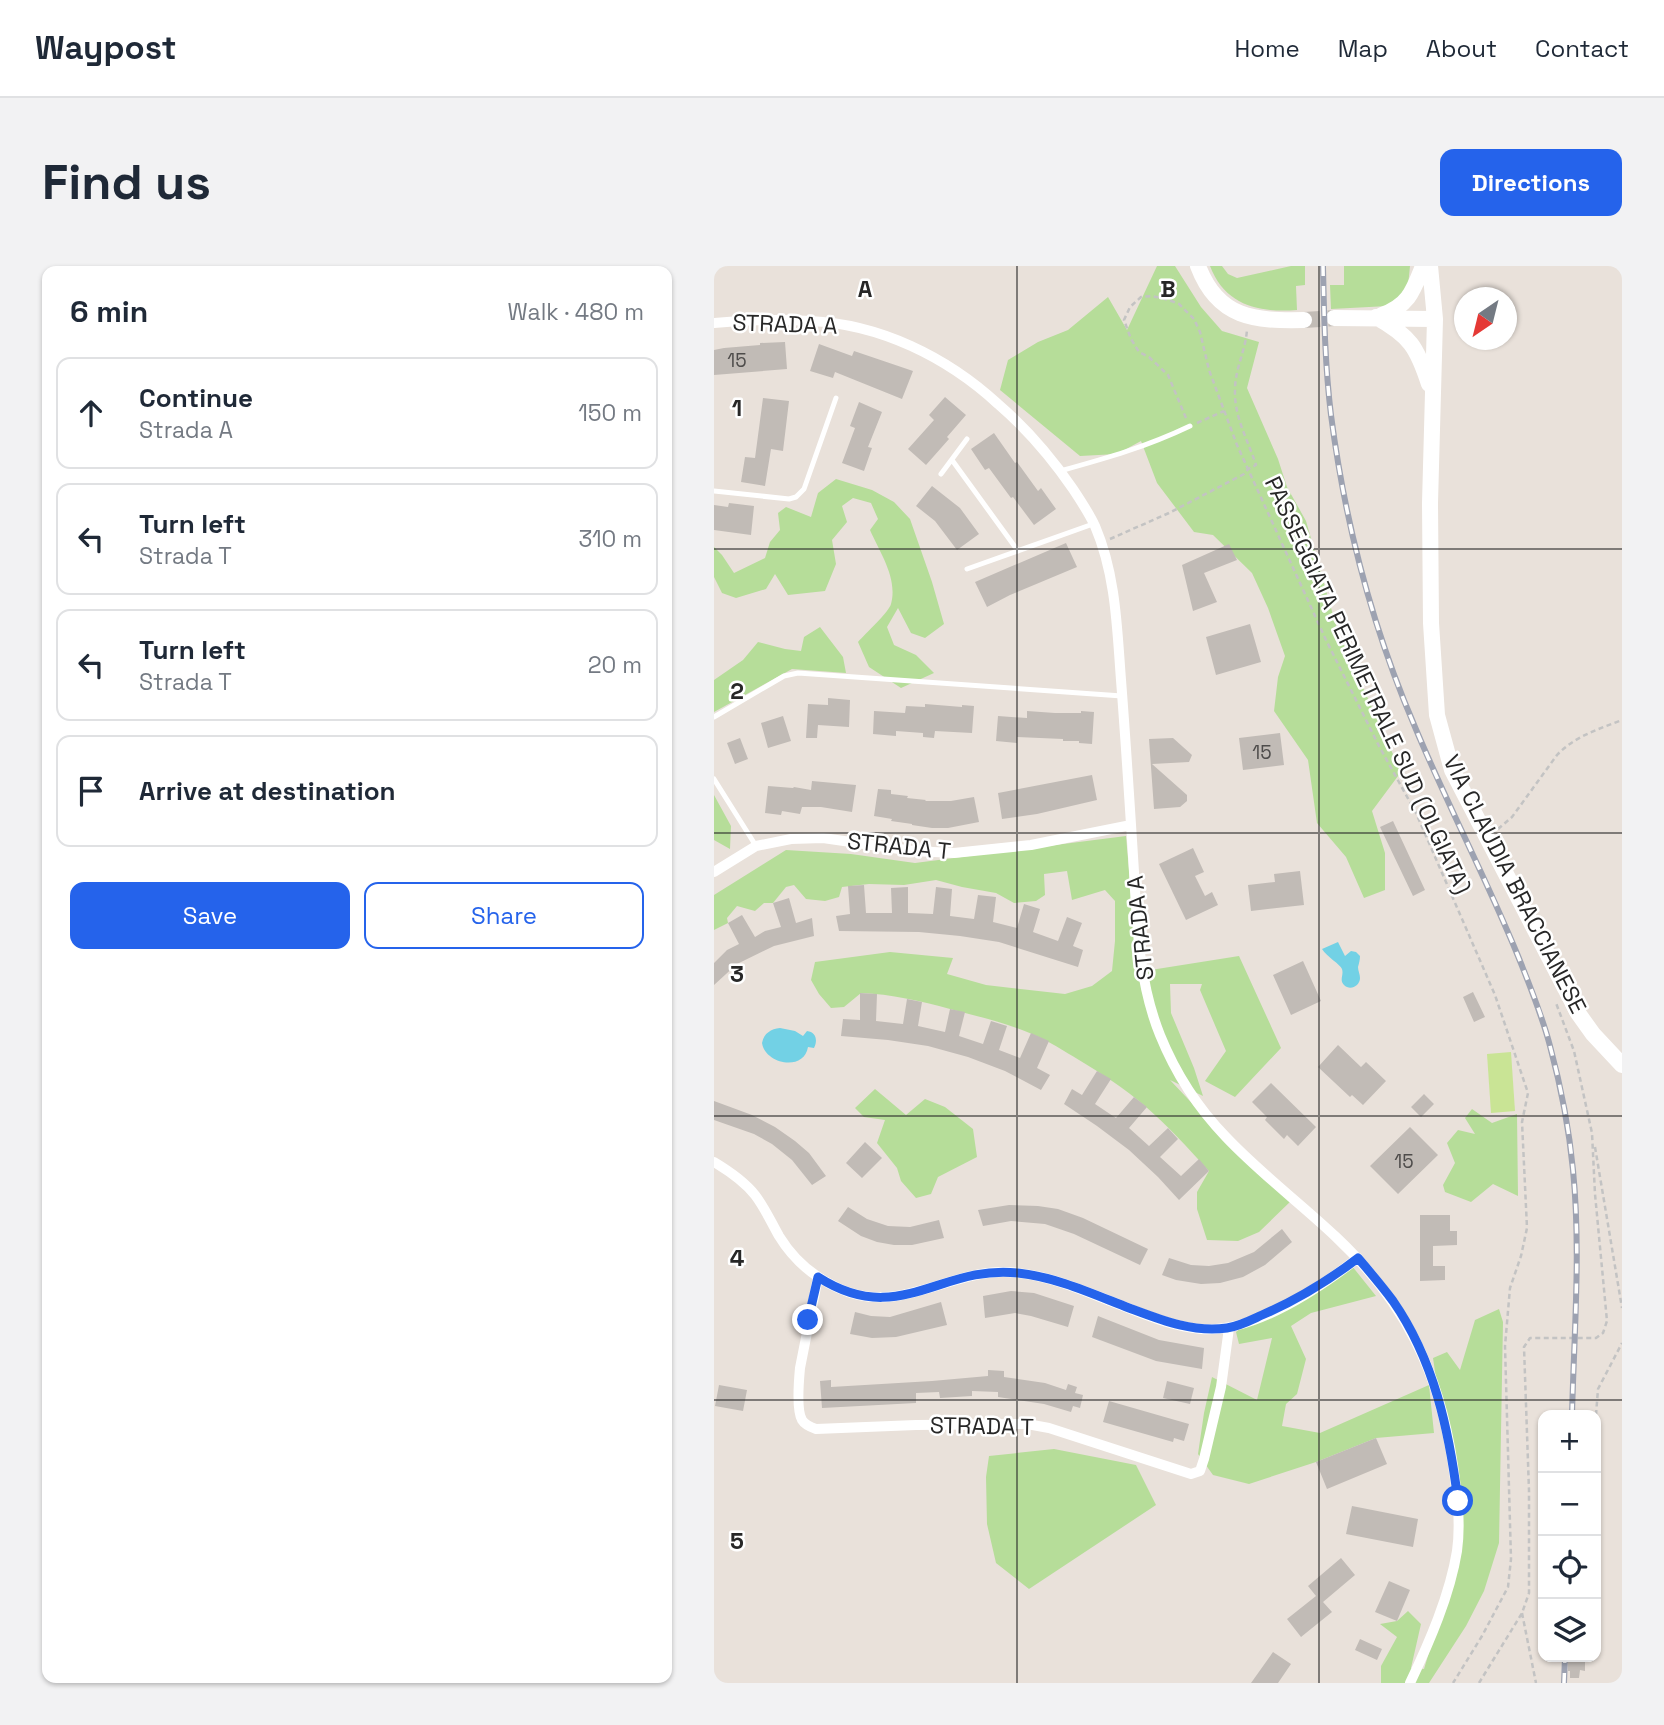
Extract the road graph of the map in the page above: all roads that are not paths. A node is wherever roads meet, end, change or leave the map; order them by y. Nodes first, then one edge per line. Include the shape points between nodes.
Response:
1 (1198, 266) edge
2 (1423, 266) edge
3 (1430, 266) edge
4 (1376, 317) junction
5 (1334, 318) tunnel mouth
6 (1435, 319) junction
7 (1304, 320) tunnel mouth
8 (714, 323) edge
9 (1433, 396) junction
10 (836, 398) dead end
11 (1190, 426) road end
12 (967, 439) dead end
13 (952, 460) junction
14 (1060, 471) junction
15 (942, 474) dead end
16 (714, 491) edge
17 (1094, 523) junction
18 (1018, 551) junction
19 (967, 569) dead end
20 (1122, 696) junction
21 (714, 717) edge
22 (714, 779) edge
23 (1131, 825) junction
24 (756, 846) junction
25 (714, 872) edge
26 (1622, 1065) edge
27 (714, 1162) edge
28 (1358, 1258) junction
29 (818, 1277) junction
30 (1229, 1328) junction
31 (1410, 1683) edge

1 - 7 main road via 1213,294 1229,307 1269,320
2 - 4 main road via 1406,301
3 - 6 main road, VIA CLAUDIA BRACCIANESE
4 - 5 main road
4 - 6 main road
4 - 9 main road via 1409,340
6 - 9 main road, VIA CLAUDIA BRACCIANESE
8 - 14 street, STRADA A via 811,321 849,326 899,341 946,364 988,394
9 - 26 main road, VIA CLAUDIA BRACCIANESE via 1431,610 1433,676 1443,741 1452,770 1577,1013
10 - 16 lane via 799,495 789,499
11 - 14 lane via 1129,452
12 - 13 lane
13 - 15 lane
13 - 18 lane
14 - 17 street, STRADA A
17 - 18 lane
17 - 20 street, STRADA A via 1112,586
18 - 19 lane
20 - 21 lane via 798,673 784,676
20 - 23 street, STRADA A
22 - 24 lane
23 - 24 street, STRADA T via 974,852 932,853 823,838
23 - 28 street, STRADA A via 1143,975 1172,1061 1225,1136
24 - 25 street, STRADA T
27 - 29 street via 750,1189 788,1249
28 - 30 street via 1289,1303
28 - 31 street, STRADA A via 1393,1301 1424,1356 1456,1484 1455,1560
29 - 30 street via 849,1293 887,1298 975,1275 1018,1273 1063,1283 1182,1326
29 - 30 street, STRADA T via 799,1382 801,1418 816,1429 1027,1424 1196,1473 1202,1466 1221,1387

